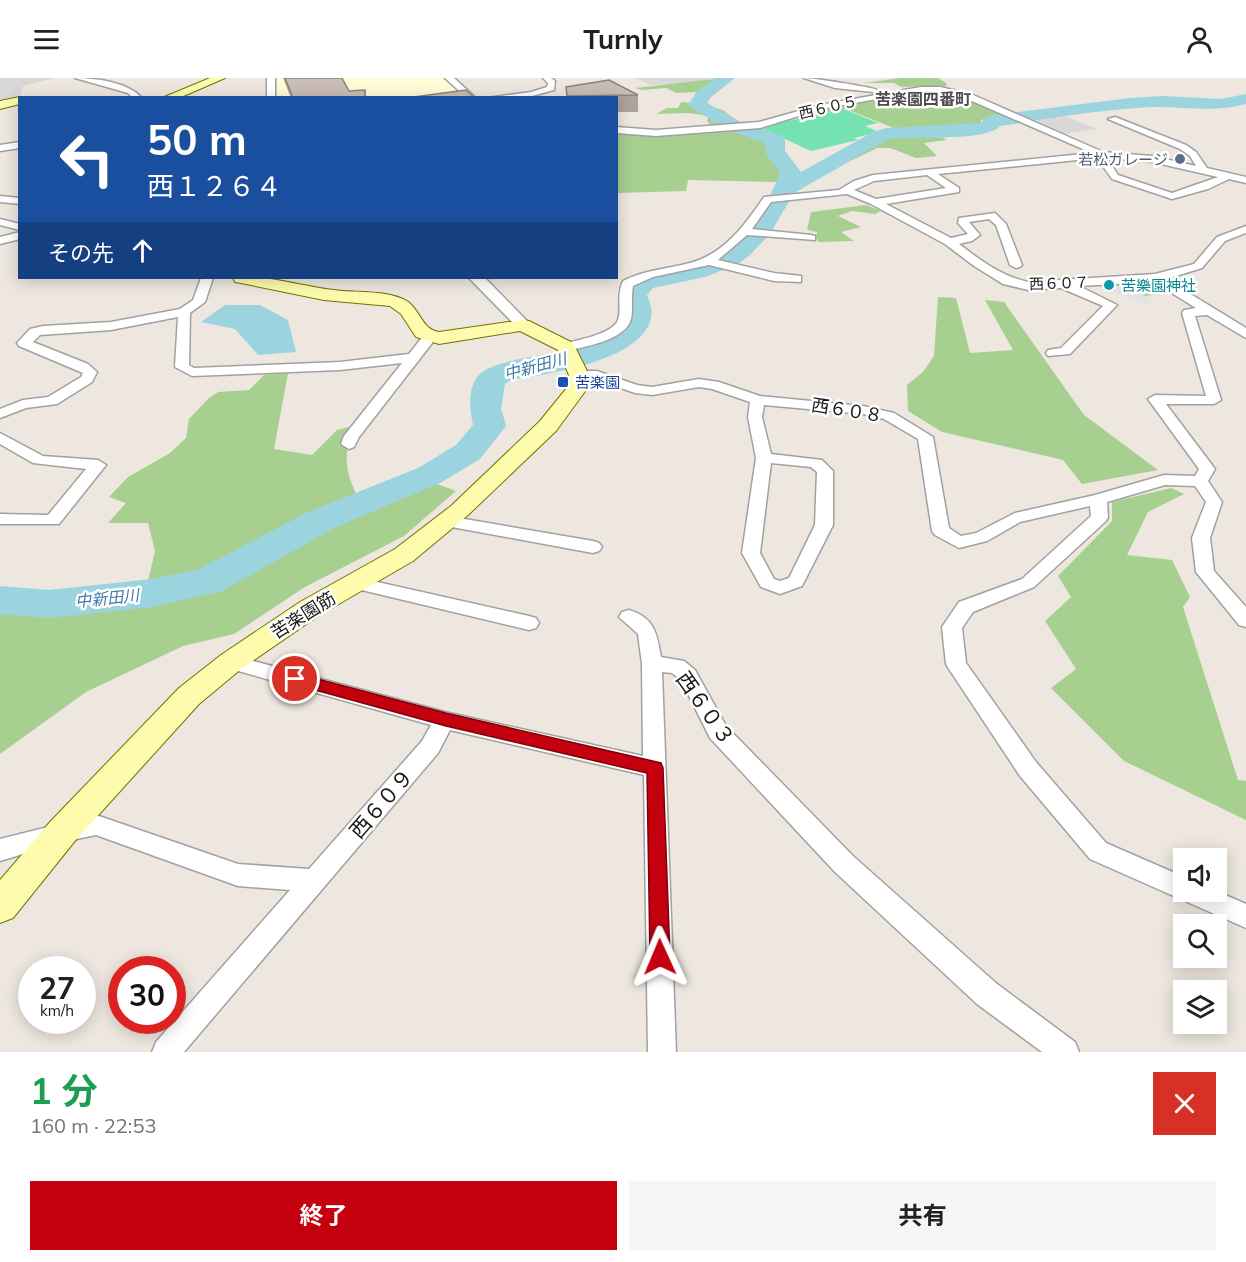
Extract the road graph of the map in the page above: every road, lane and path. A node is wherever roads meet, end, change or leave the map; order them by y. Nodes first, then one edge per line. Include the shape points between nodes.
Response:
1 (79, 78) edge
2 (220, 78) edge
3 (271, 78) edge
4 (449, 78) edge
5 (547, 78) edge
6 (808, 78) edge
7 (921, 90) junction
8 (136, 96) edge
9 (171, 96) edge
10 (271, 96) edge
11 (470, 96) edge
12 (508, 96) edge
13 (18, 100) edge
14 (0, 105) edge
15 (1112, 119) dead end
16 (618, 130) edge
17 (18, 145) edge
18 (0, 148) edge
19 (1100, 155) junction
20 (1130, 156) junction
21 (1204, 171) junction
22 (928, 172) junction
23 (1226, 177) junction
24 (1246, 180) edge
25 (846, 190) junction
26 (1159, 191) junction
27 (0, 199) edge
28 (18, 201) edge
29 (875, 202) junction
30 (0, 222) edge
31 (18, 226) edge
32 (1245, 231) edge
33 (749, 233) junction
34 (18, 236) edge
35 (811, 238) dead end
36 (0, 241) edge
37 (949, 242) junction
38 (716, 263) junction
39 (1016, 265) dead end
40 (1156, 278) junction
41 (207, 279) edge
42 (245, 279) edge
43 (476, 279) edge
44 (797, 279) dead end
45 (1065, 285) junction
46 (1209, 311) junction
47 (184, 312) junction
48 (523, 325) junction
49 (1246, 334) edge
50 (429, 338) junction
51 (1053, 353) dead end
52 (411, 358) junction
53 (572, 359) junction
54 (758, 400) junction
55 (0, 414) edge
56 (0, 438) edge
57 (349, 444) dead end
58 (764, 458) junction
59 (1200, 482) junction
60 (1098, 499) junction
61 (0, 519) edge
62 (447, 521) junction
63 (593, 547) dead end
64 (355, 583) junction
65 (629, 617) dead end
66 (1246, 620) edge
67 (530, 623) dead end
68 (231, 662) junction
69 (652, 664) junction
70 (446, 720) junction
71 (655, 768) junction
72 (62, 832) junction
73 (0, 850) edge
74 (314, 881) junction
75 (1173, 884) edge
76 (1214, 902) edge
77 (0, 906) edge
78 (1246, 916) edge
79 (166, 1052) edge
80 (662, 1052) edge
81 (1065, 1052) edge

1 - 8 street via 131,91
2 - 9 street
3 - 10 street
4 - 11 street
5 - 12 street via 551,88
6 - 7 street via 862,90
7 - 16 street, 西６０５ via 820,107 760,124 656,133
7 - 19 street, 西６０５ via 940,89 968,96
13 - 14 street
15 - 21 street via 1183,147
17 - 18 street
19 - 20 street
19 - 22 street
19 - 26 street via 1115,177
20 - 21 street
20 - 26 street
21 - 23 street
22 - 25 street via 873,178
22 - 29 street via 956,190
23 - 24 street
23 - 26 street via 1172,196
25 - 29 street, 西６０７
25 - 33 street via 768,199
27 - 28 street
29 - 37 street, 西６０７
30 - 31 street
32 - 40 street, 西６０７ via 1221,239 1198,266
33 - 35 street
33 - 38 street via 721,254
34 - 36 street
37 - 39 street via 974,235 963,220 991,215 1001,224
37 - 45 street, 西６０７ via 1007,281 1028,286
38 - 44 street
38 - 53 street via 641,275 627,284 625,319 620,327
40 - 45 street, 西６０７
40 - 46 street
41 - 47 street via 199,303
42 - 50 street via 334,296 396,302 407,309 422,334
43 - 48 street
45 - 51 street via 1111,305 1065,351
46 - 49 street
46 - 59 street via 1188,313 1214,400 1155,399 1207,469
47 - 52 street via 182,367 192,372 331,367
47 - 55 street via 111,326 35,332 24,343 90,372 87,379 52,401 23,404
48 - 50 street
48 - 53 street
50 - 52 street
52 - 57 street
53 - 54 street, 西６０８ via 597,375 634,389 652,391 699,383
53 - 62 street, 苦楽園筋 via 576,390 506,469
54 - 58 street via 755,417
54 - 60 street, 西６０８ via 863,410 889,416 925,437 941,531 959,542 981,537 1015,518
56 - 61 street via 39,460 98,465 53,520
58 - 58 street via 751,553 767,583 780,588 796,582 824,525 825,471 816,463
59 - 60 street via 1164,480
59 - 66 street via 1214,502 1201,538 1205,572
60 - 75 street via 1100,517 1028,583 966,607 952,627 957,664 1028,770 1098,852
62 - 63 street
62 - 64 street, 苦楽園筋 via 404,555
64 - 67 street
64 - 68 street, 苦楽園筋
65 - 69 street via 647,631
68 - 70 street
68 - 72 street, 苦楽園筋 via 189,696
69 - 71 street, 西６０３
69 - 81 street, 西６０３ via 677,666 688,675 718,732 844,864 987,994
70 - 71 street
70 - 74 street, 西６０９ via 430,747
71 - 80 street, 西６０３
72 - 73 street
72 - 74 street via 96,825 238,875
72 - 77 street, 苦楽園筋
74 - 79 street, 西６０９
76 - 78 street

